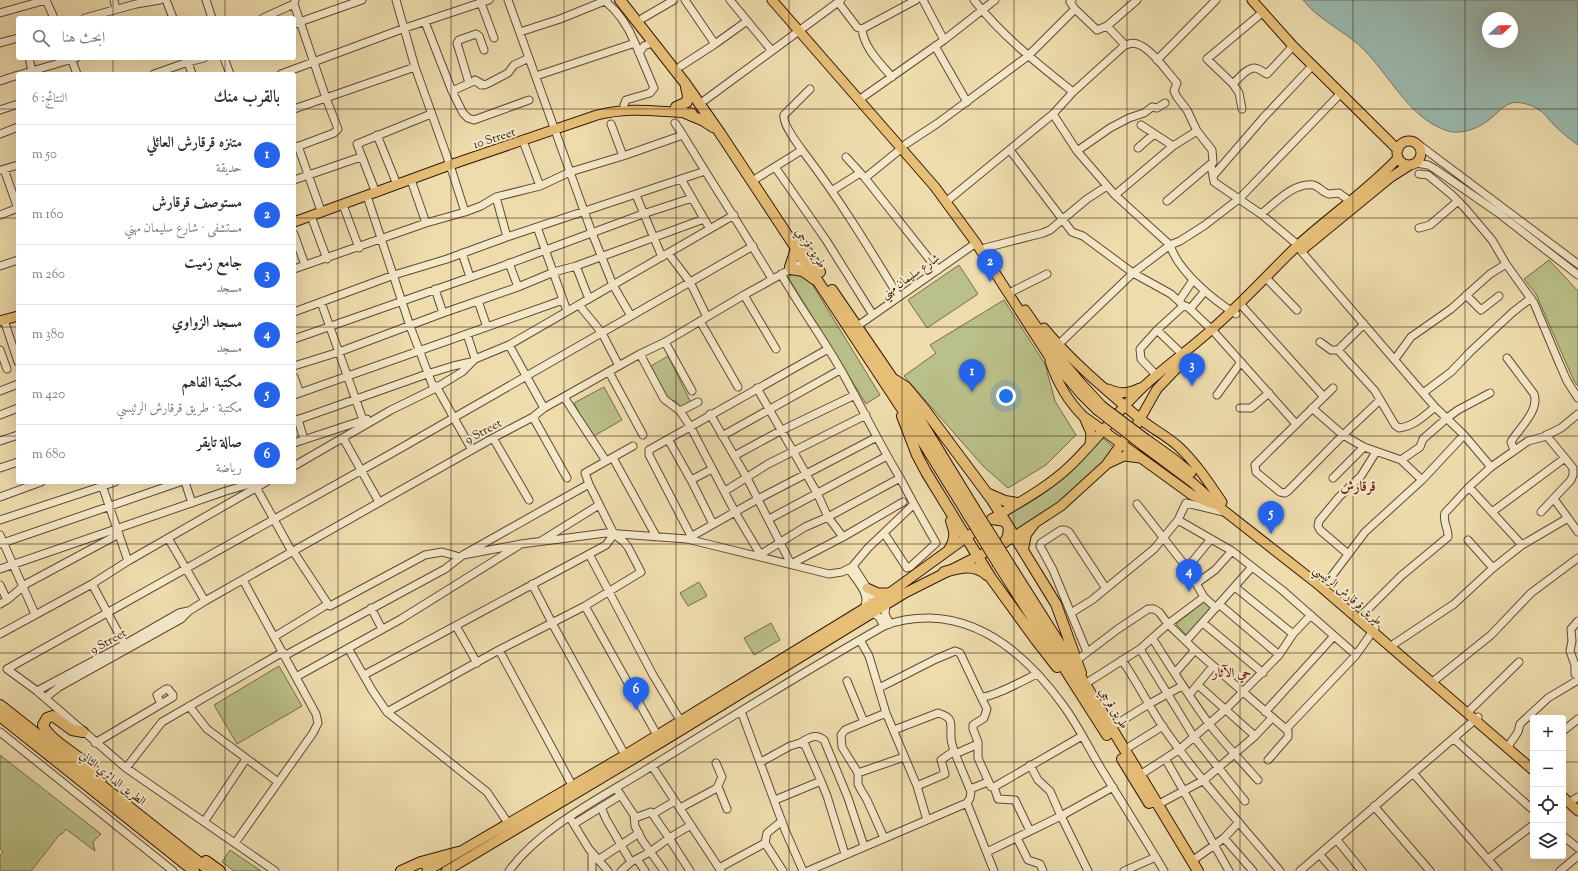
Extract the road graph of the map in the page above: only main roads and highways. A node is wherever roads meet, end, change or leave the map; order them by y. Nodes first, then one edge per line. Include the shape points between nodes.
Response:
1 (620, 0) edge
2 (628, 0) edge
3 (772, 0) edge
4 (779, 0) edge
5 (1252, 0) edge
6 (800, 29) junction
7 (685, 83) junction
8 (705, 107) junction
9 (680, 110) junction
10 (554, 128) junction
11 (720, 133) junction
12 (904, 146) junction
13 (1398, 154) junction
14 (449, 163) junction
15 (1413, 164) junction
16 (1389, 174) junction
17 (372, 193) junction
18 (949, 200) junction
19 (296, 216) edge
20 (296, 221) edge
21 (1300, 248) junction
22 (796, 249) junction
23 (806, 258) junction
24 (821, 285) junction
25 (1233, 313) junction
26 (16, 314) edge
27 (1028, 314) junction
28 (16, 316) edge
29 (1, 319) edge
30 (1214, 332) junction
31 (1048, 355) junction
32 (890, 377) junction
33 (1103, 387) junction
34 (1142, 387) junction
35 (894, 396) junction
36 (1150, 401) junction
37 (1100, 408) junction
38 (1131, 414) junction
39 (1083, 416) junction
40 (1104, 428) junction
41 (1161, 432) junction
42 (1123, 441) junction
43 (1089, 446) junction
44 (1144, 459) junction
45 (1106, 465) junction
46 (988, 493) junction
47 (1017, 503) junction
48 (1220, 504) junction
49 (951, 513) junction
50 (973, 515) junction
51 (1002, 520) junction
52 (1033, 524) junction
53 (1015, 536) junction
54 (1005, 542) junction
55 (974, 546) junction
56 (950, 548) junction
57 (1023, 549) junction
58 (944, 572) junction
59 (990, 578) junction
60 (867, 588) road end
61 (891, 592) junction
62 (868, 613) junction
63 (1373, 630) junction
64 (1080, 682) junction
65 (0, 705) edge
66 (0, 716) edge
67 (1476, 719) junction
68 (83, 732) road end
69 (1530, 763) edge
70 (1530, 767) edge
71 (106, 789) junction
72 (1566, 793) edge
73 (546, 800) junction
74 (1576, 800) edge
75 (1566, 801) edge
76 (551, 808) junction
77 (1578, 811) edge
78 (171, 841) junction
79 (458, 852) junction
80 (421, 862) junction
81 (1191, 866) edge
82 (428, 870) edge
83 (194, 871) edge
84 (210, 871) edge
85 (220, 871) edge
86 (401, 871) edge
87 (446, 871) edge
88 (1198, 871) edge

1 - 7 highway, طريق قرجي
2 - 8 highway, طريق قرجي via 681,66
3 - 6 main road
4 - 6 main road
5 - 13 main road
6 - 12 main road
6 - 12 main road
7 - 8 highway, طريق قرجي
7 - 9 highway via 687,102
8 - 9 main road, 10 Street
8 - 11 highway, طريق قرجي
8 - 23 highway, طريق قرجي via 757,178
9 - 10 main road, 10 Street via 622,110
9 - 10 main road, 10 Street via 644,104 624,105 606,108
9 - 11 highway via 704,120
10 - 14 main road, 10 Street via 523,141
10 - 14 main road, 10 Street via 465,154
11 - 22 highway, طريق قرجي
12 - 18 main road
13 - 15 main road via 1403,163
13 - 15 main road via 1404,142 1418,144 1422,154
13 - 16 main road
14 - 17 main road, 10 Street
14 - 17 main road, 10 Street via 411,180
15 - 16 main road
16 - 21 main road via 1351,202
16 - 21 main road via 1358,206
17 - 19 main road, 10 Street
17 - 20 main road, 10 Street
18 - 27 main road via 985,248
18 - 31 main road
21 - 25 main road
21 - 25 main road via 1270,282
22 - 23 highway, طريق قرجي
22 - 24 highway via 787,270 807,273
23 - 24 highway, طريق قرجي
23 - 32 highway, طريق قرجي
24 - 35 highway, طريق قرجي
25 - 30 main road
26 - 29 main road
27 - 33 main road via 1037,320 1075,363
27 - 37 main road via 1068,370
28 - 29 main road
30 - 34 main road
30 - 36 main road via 1163,381
31 - 37 main road via 1081,394
31 - 39 main road via 1059,385
32 - 46 highway via 906,387 926,410
32 - 50 highway, طريق قرجي via 925,429
33 - 34 main road via 1130,393
33 - 38 main road
34 - 38 main road
35 - 49 highway via 917,455
35 - 50 highway, طريق قرجي
36 - 38 main road
36 - 41 main road via 1151,417
37 - 48 main road, طريق قرقارش الرئيسي, bridge via 1144,442 1174,459
38 - 40 main road
38 - 41 main road
38 - 42 main road
39 - 40 main road
39 - 43 main road via 1091,433
40 - 42 main road via 1112,437
40 - 43 main road
41 - 48 main road via 1192,462
42 - 44 main road
42 - 45 main road
43 - 47 main road via 1051,482
44 - 45 main road via 1124,456
44 - 48 main road via 1192,494
45 - 52 main road via 1060,506
46 - 47 highway via 1005,501
46 - 51 highway
47 - 51 main road
48 - 63 main road, طريق قرقارش الرئيسي
48 - 63 main road, طريق قرقارش الرئيسي via 1325,585 1361,616
49 - 55 highway
49 - 56 highway via 955,533
50 - 64 highway, طريق قرجي, bridge
51 - 53 highway
51 - 54 highway via 1008,536
51 - 55 main road
52 - 53 main road
52 - 57 highway via 1026,534
53 - 54 main road
53 - 57 highway
54 - 55 main road
55 - 56 main road
55 - 58 main road
55 - 59 highway
56 - 61 main road
57 - 64 highway via 1056,604 1078,660
58 - 59 highway via 973,567
58 - 62 main road
59 - 64 highway via 1062,672
60 - 61 main road via 878,593
61 - 62 main road via 876,602
62 - 73 main road
62 - 76 main road
63 - 67 main road, طريق قرقارش الرئيسي
63 - 67 main road, طريق قرقارش الرئيسي via 1394,644 1470,710
64 - 81 highway, طريق قرجي
64 - 81 highway, طريق قرجي via 1140,775
65 - 71 highway, الطريق الدائري الثاني
66 - 83 highway, الطريق الدائري الثاني
67 - 69 main road, طريق قرقارش الرئيسي
67 - 70 main road, طريق قرقارش الرئيسي
68 - 71 highway via 72,730 53,716 47,718 43,725 98,775
71 - 78 highway, الطريق الدائري الثاني
72 - 74 main road
73 - 76 main road
73 - 79 main road
75 - 77 main road
76 - 87 main road
78 - 84 highway, الطريق الدائري الثاني
78 - 85 highway
79 - 80 highway
79 - 82 main road
80 - 82 highway via 427,865
80 - 86 highway
81 - 88 highway, طريق قرجي

